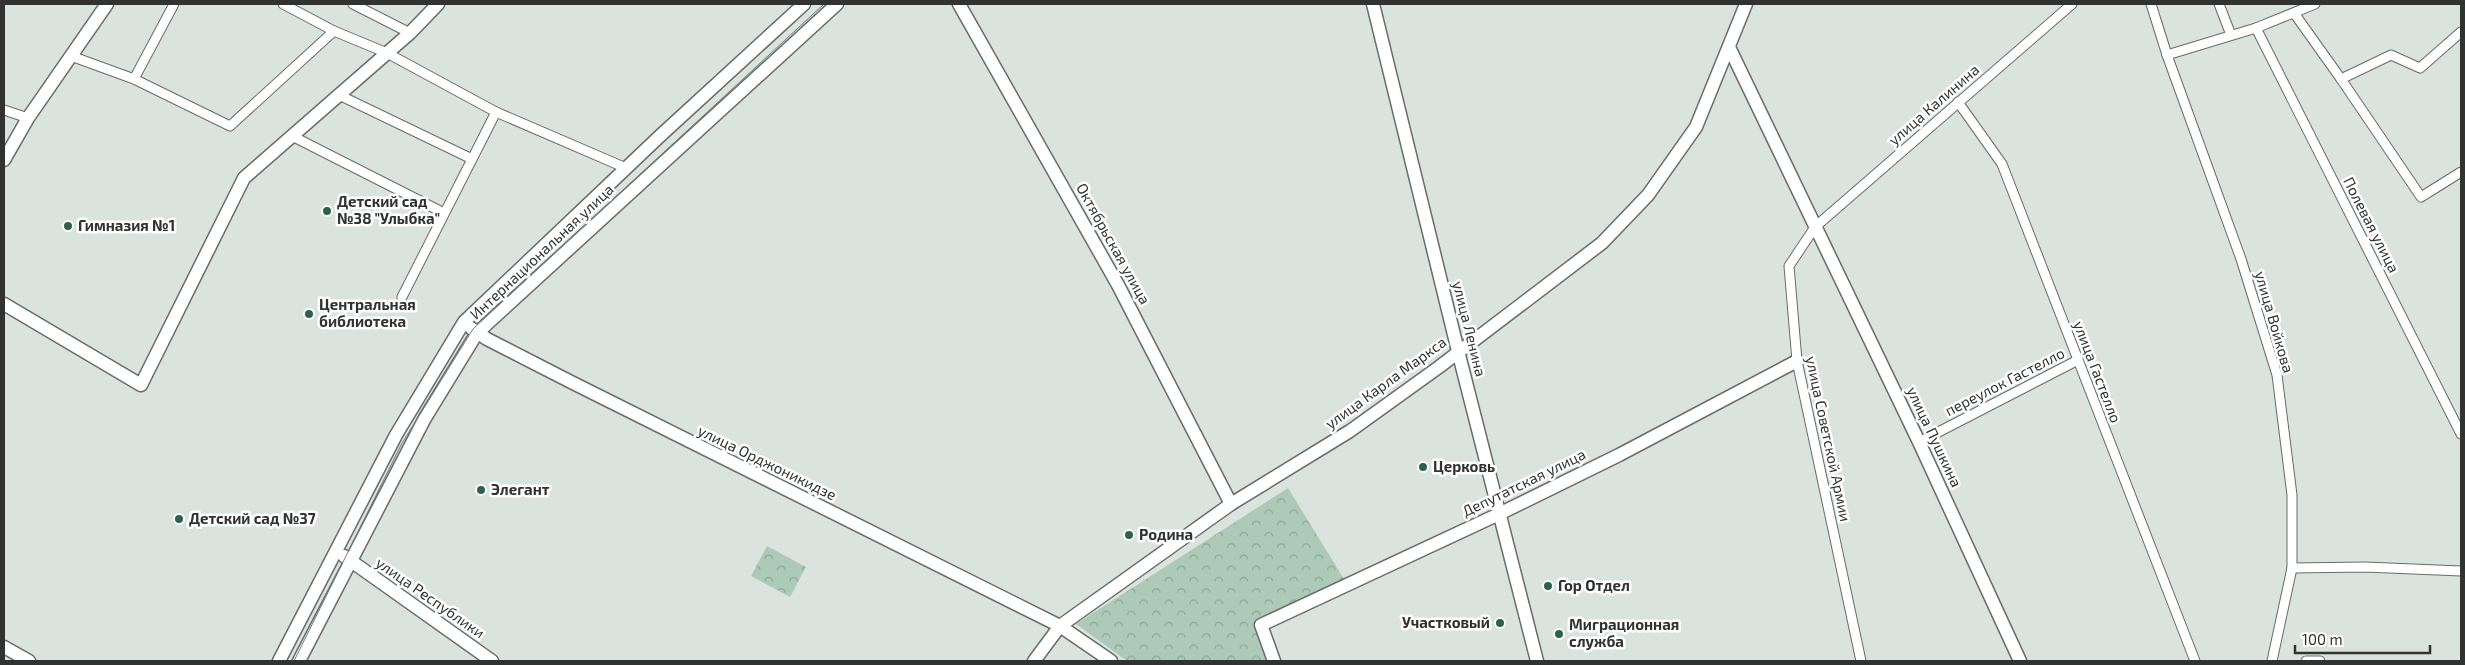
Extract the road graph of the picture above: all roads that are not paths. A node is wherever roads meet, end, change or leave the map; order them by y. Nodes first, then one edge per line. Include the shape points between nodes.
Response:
1 (106, 4) edge
2 (174, 4) edge
3 (284, 4) edge
4 (353, 4) edge
5 (438, 4) edge
6 (804, 4) edge
7 (837, 4) edge
8 (959, 4) edge
9 (1373, 4) edge
10 (1746, 4) edge
11 (2072, 4) edge
12 (2151, 4) edge
13 (2219, 4) edge
14 (2315, 4) edge
15 (2294, 13) junction
16 (2256, 28) junction
17 (334, 30) junction
18 (2461, 32) edge
19 (410, 34) junction
20 (2231, 35) junction
21 (1729, 48) junction
22 (387, 53) junction
23 (2166, 55) junction
24 (71, 56) junction
25 (1742, 74) junction
26 (134, 79) junction
27 (2341, 79) junction
28 (339, 95) junction
29 (1958, 102) junction
30 (4, 110) edge
31 (496, 112) junction
32 (28, 118) junction
33 (292, 136) junction
34 (472, 159) junction
35 (4, 160) edge
36 (626, 168) junction
37 (2461, 172) edge
38 (444, 213) junction
39 (1815, 227) junction
40 (402, 297) dead end
41 (4, 304) edge
42 (464, 322) junction
43 (478, 333) junction
44 (1458, 351) junction
45 (2078, 360) junction
46 (1797, 361) junction
47 (1910, 424) junction
48 (2461, 434) edge
49 (1919, 442) junction
50 (1231, 504) junction
51 (1499, 514) junction
52 (335, 551) junction
53 (350, 561) junction
54 (2292, 568) junction
55 (2461, 571) edge
56 (1060, 626) junction
57 (4, 647) edge
58 (29, 661) edge
59 (279, 661) edge
60 (299, 661) edge
61 (492, 661) edge
62 (1034, 661) edge
63 (1111, 661) edge
64 (1274, 661) edge
65 (1536, 661) edge
66 (1861, 661) edge
67 (2020, 661) edge
68 (2195, 661) edge
69 (2272, 661) edge
70 (2306, 661) edge
71 (2320, 661) edge

1 - 24 street
2 - 26 street
3 - 17 street
4 - 19 street
5 - 19 street
6 - 36 street, Интернациональная улица
7 - 43 street, Интернациональная улица
8 - 50 street, Октябрьская улица via 1118,285
9 - 44 street, улица Ленина
10 - 21 street, улица Карла Маркса
11 - 29 street, улица Калинина
12 - 23 street, улица Войкова
13 - 20 street
14 - 15 street
15 - 16 street
15 - 27 street
16 - 20 street
16 - 48 street, Полевая улица
17 - 22 street
17 - 26 street via 230,126
18 - 27 street via 2420,68 2391,55
19 - 22 street
20 - 23 street
21 - 25 street
21 - 39 street, улица Пушкина
21 - 44 street, улица Карла Маркса via 1696,127 1648,195 1602,243
22 - 28 street
22 - 31 street
23 - 54 street, улица Войкова via 2241,259 2277,375 2292,495
24 - 26 street
24 - 32 street
25 - 39 street, улица Пушкина
25 - 47 street
27 - 37 street via 2421,197
28 - 33 street
28 - 34 street
29 - 39 street, улица Калинина
29 - 45 street, улица Гастелло via 2002,164
30 - 32 street
31 - 34 street
31 - 36 street
32 - 35 street
33 - 38 street
33 - 41 street via 244,178 141,385
34 - 38 street
36 - 42 street, Интернациональная улица
38 - 40 street
39 - 46 street, улица Советской Армии via 1790,266
39 - 47 street, улица Пушкина
42 - 43 street, улица Орджоникидзе
42 - 52 street, Интернациональная улица via 406,416
43 - 53 street, Интернациональная улица via 425,418
43 - 56 street, улица Орджоникидзе via 716,456
44 - 50 street, улица Карла Маркса via 1350,431
44 - 51 street, улица Ленина
45 - 49 street, переулок Гастелло
45 - 68 street, улица Гастелло
46 - 51 street, Депутатская улица
46 - 66 street, улица Советской Армии
47 - 49 street
49 - 67 street, улица Пушкина
50 - 56 street, улица Карла Маркса
51 - 64 street, Депутатская улица via 1261,625
51 - 65 street, улица Ленина
52 - 53 street, улица Республики
52 - 59 street, Интернациональная улица
53 - 60 street, Интернациональная улица
53 - 61 street, улица Республики
54 - 55 street
54 - 69 street, улица Войкова
56 - 62 street, улица Карла Маркса
56 - 63 street, улица Орджоникидзе
57 - 58 street
70 - 71 street

